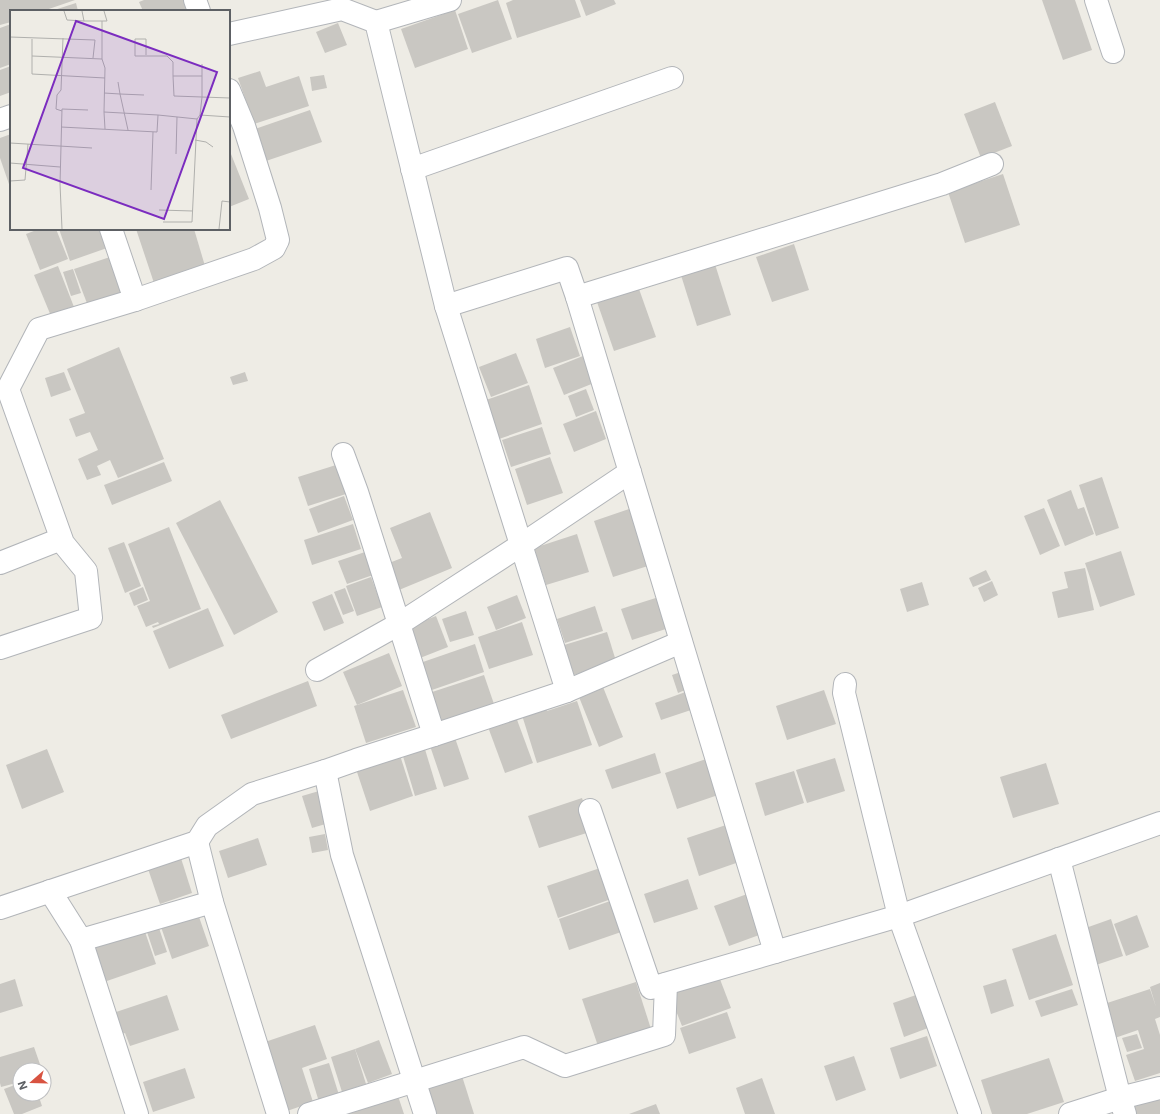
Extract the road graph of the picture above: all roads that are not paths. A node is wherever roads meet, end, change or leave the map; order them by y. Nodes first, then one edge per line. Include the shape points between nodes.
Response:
1 (195, 0) edge
2 (450, 0) edge
3 (1096, 0) edge
4 (341, 4) edge
5 (199, 10) edge
6 (376, 22) junction
7 (230, 34) edge
8 (1114, 52) dead end
9 (672, 78) dead end
10 (230, 92) edge
11 (10, 116) edge
12 (0, 120) edge
13 (992, 164) dead end
14 (412, 169) junction
15 (111, 230) edge
16 (577, 297) junction
17 (135, 300) junction
18 (446, 306) junction
19 (343, 454) dead end
20 (630, 472) junction
21 (61, 539) junction
22 (521, 545) junction
23 (0, 563) edge
24 (399, 624) junction
25 (681, 642) junction
26 (0, 648) edge
27 (317, 670) dead end
28 (845, 684) dead end
29 (567, 691) junction
30 (434, 735) junction
31 (326, 771) junction
32 (590, 810) dead end
33 (1160, 823) edge
34 (197, 842) junction
35 (1059, 859) junction
36 (50, 891) junction
37 (212, 902) junction
38 (0, 908) edge
39 (899, 916) junction
40 (81, 940) junction
41 (775, 952) junction
42 (666, 984) junction
43 (414, 1081) junction
44 (1160, 1088) edge
45 (1122, 1106) edge
46 (137, 1114) edge
47 (278, 1114) edge
48 (309, 1114) edge
49 (425, 1114) edge
50 (970, 1114) edge
51 (1070, 1114) edge

1 - 5 street
2 - 6 street
3 - 8 street
4 - 6 street
4 - 7 street
6 - 14 street
9 - 14 street
10 - 17 street via 244,126 278,240 274,248 254,259
11 - 12 street
13 - 16 street via 942,184
14 - 18 street
15 - 17 street
16 - 18 street via 567,268
16 - 20 street
17 - 21 street via 39,329 8,390
18 - 22 street
19 - 24 street
20 - 22 street
20 - 25 street
21 - 23 street
21 - 26 street via 86,571 91,618
22 - 24 street
22 - 29 street
24 - 27 street
24 - 30 street
25 - 29 street
25 - 41 street
28 - 39 street via 844,693
29 - 30 street
30 - 31 street
31 - 34 street via 252,794 207,826
31 - 43 street via 342,855
32 - 42 street via 651,988
33 - 35 street
34 - 36 street
34 - 37 street
35 - 39 street
35 - 45 street
36 - 38 street
36 - 40 street
37 - 40 street
37 - 47 street
39 - 41 street
39 - 50 street
40 - 46 street
41 - 42 street
42 - 43 street via 664,1035 565,1066 524,1047
43 - 48 street
43 - 49 street
44 - 45 street
45 - 51 street

